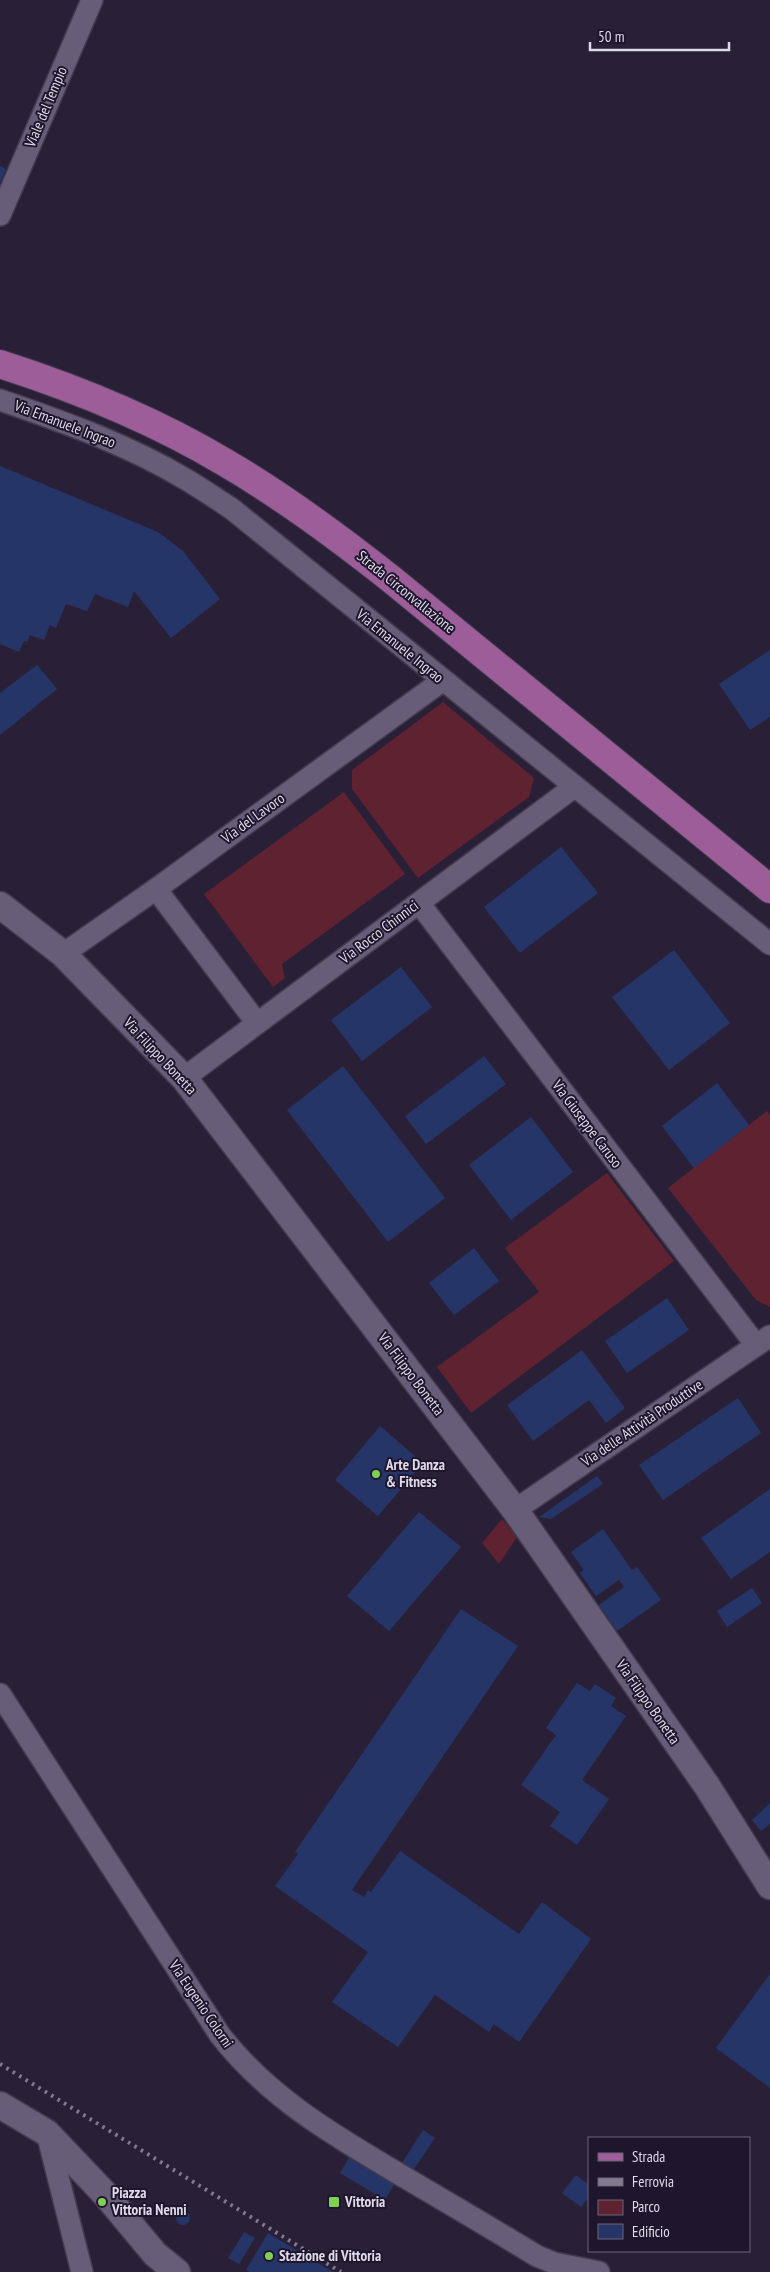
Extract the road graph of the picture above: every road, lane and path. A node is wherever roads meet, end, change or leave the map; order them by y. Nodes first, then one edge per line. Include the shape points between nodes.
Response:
1 (92, 0) edge
2 (0, 215) edge
3 (0, 364) edge
4 (0, 400) edge
5 (442, 681) junction
6 (574, 787) junction
7 (156, 889) junction
8 (770, 889) edge
9 (419, 903) junction
10 (0, 905) edge
11 (770, 944) edge
12 (63, 954) junction
13 (257, 1023) junction
14 (184, 1078) junction
15 (763, 1340) edge
16 (515, 1510) junction
17 (0, 1694) edge
18 (770, 1886) edge
19 (0, 2105) edge
20 (46, 2133) junction
21 (82, 2272) edge
22 (177, 2272) edge
23 (599, 2272) edge

1 - 2 street, Viale del Tempio
3 - 8 main road, Strada Circonvallazione via 70,388 144,420 225,462 283,498 391,579
4 - 5 street, Via Emanuele Ingrao via 68,423 187,479 232,509
5 - 6 street, Via Emanuele Ingrao
5 - 7 street, Via del Lavoro
6 - 9 street, Via Rocco Chinnici
6 - 11 street, Via Emanuele Ingrao
7 - 12 street, Via del Lavoro
7 - 13 street
9 - 13 street, Via Rocco Chinnici
9 - 15 street, Via Giuseppe Caruso
10 - 12 street, Via Filippo Bonetta
12 - 14 street, Via Filippo Bonetta
13 - 14 street, Via Rocco Chinnici
14 - 16 street, Via Filippo Bonetta
15 - 16 street, Via delle Attività Produttive
16 - 18 street, Via Filippo Bonetta via 708,1786
17 - 23 street, Via Eugenio Colorni via 220,2035 254,2074 286,2102 329,2132 537,2256 554,2263
19 - 20 street
20 - 21 street
20 - 22 street via 105,2194 155,2254

